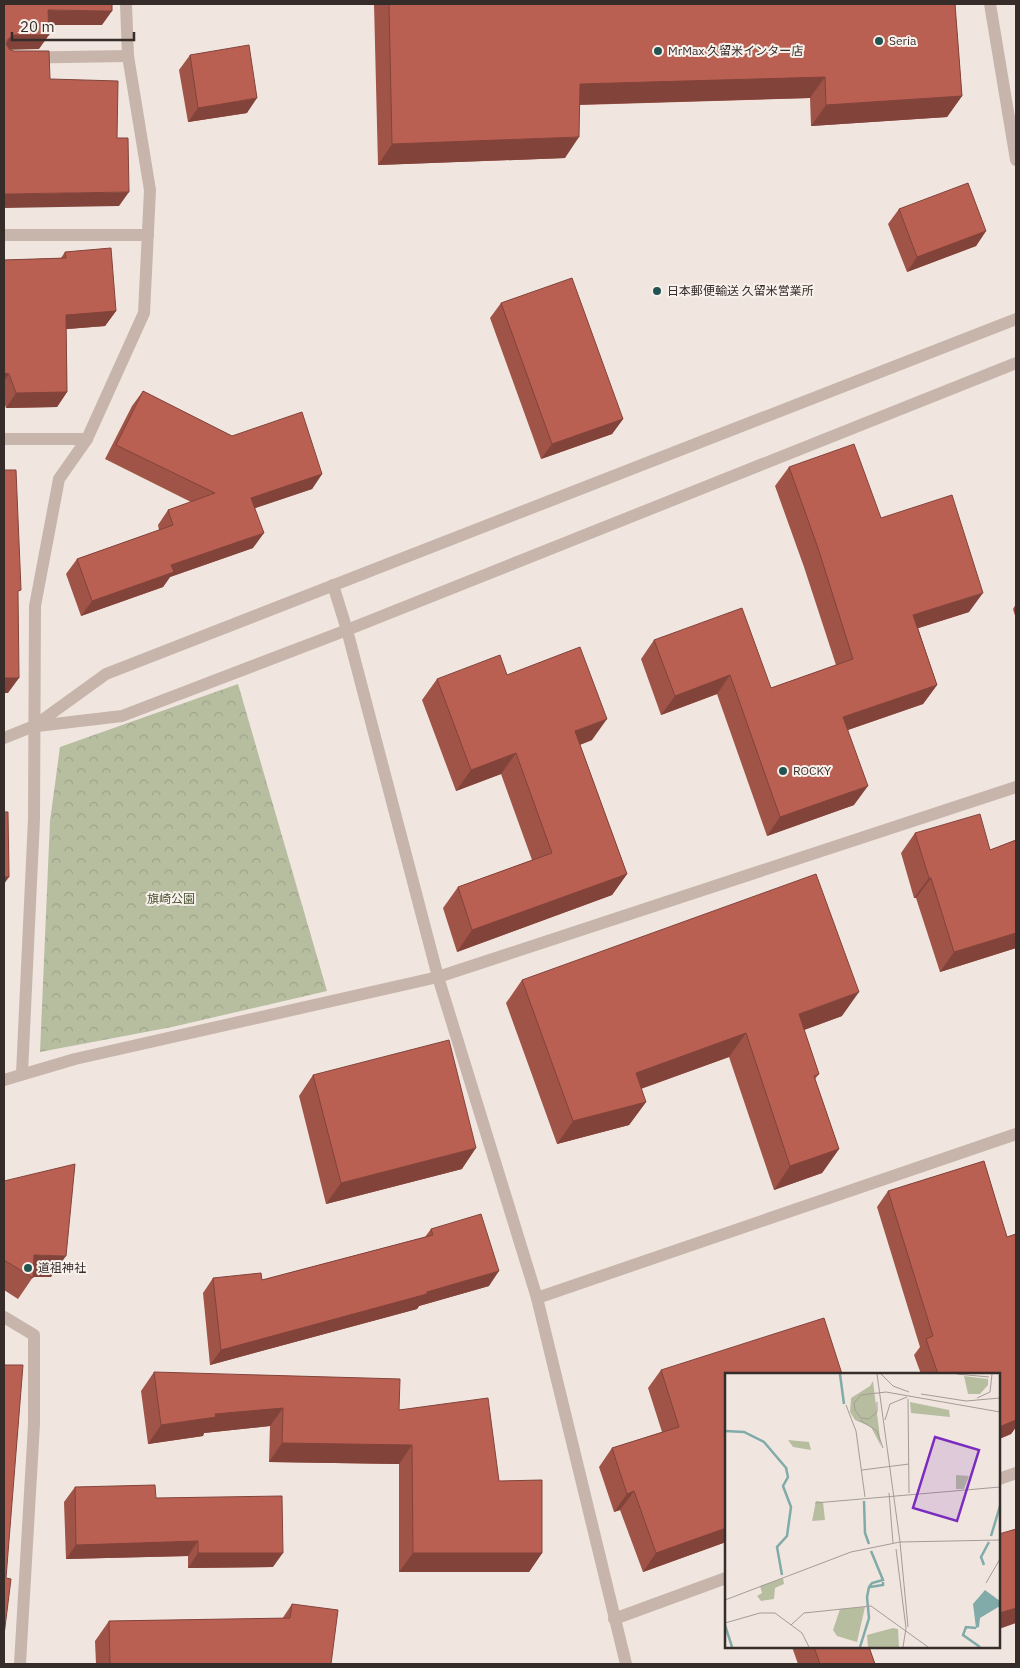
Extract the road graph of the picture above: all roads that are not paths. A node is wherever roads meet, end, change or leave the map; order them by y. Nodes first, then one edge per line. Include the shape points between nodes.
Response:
1 (126, 4) edge
2 (990, 4) edge
3 (128, 56) junction
4 (4, 58) edge
5 (1016, 160) edge
6 (148, 234) junction
7 (4, 235) edge
8 (1016, 319) edge
9 (1016, 363) edge
10 (4, 439) edge
11 (87, 440) junction
12 (333, 585) junction
13 (347, 630) junction
14 (34, 726) junction
15 (4, 738) edge
16 (1016, 787) edge
17 (438, 977) junction
18 (22, 1073) junction
19 (4, 1080) edge
20 (1016, 1134) edge
21 (536, 1298) junction
22 (4, 1317) edge
23 (1016, 1473) edge
24 (1000, 1479) edge
25 (725, 1578) edge
26 (614, 1618) junction
27 (20, 1664) edge
28 (626, 1664) edge

1 - 3 street
2 - 5 street
3 - 4 street
3 - 6 street via 150,190
6 - 7 street
6 - 11 street via 144,313
8 - 12 street
9 - 13 street
10 - 11 street
11 - 14 street via 58,479 35,606
12 - 13 street
12 - 14 street via 106,674
13 - 14 street via 122,716
13 - 17 street
14 - 15 street
14 - 18 street via 34,819
16 - 17 street
17 - 18 street
17 - 21 street
18 - 19 street
20 - 21 street
21 - 26 street
22 - 27 street via 34,1335 34,1424
23 - 24 street
25 - 26 street
26 - 28 street

